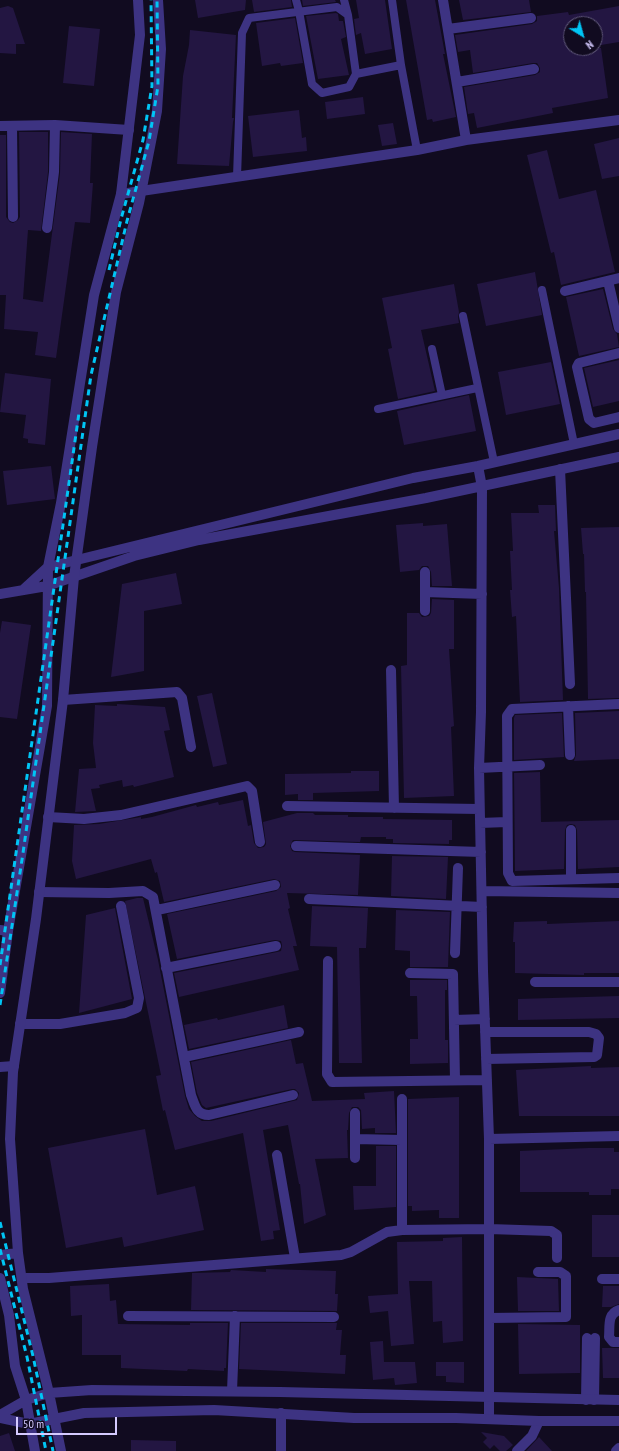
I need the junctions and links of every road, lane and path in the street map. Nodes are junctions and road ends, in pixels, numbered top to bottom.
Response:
1 (138, 0) edge
2 (158, 0) edge
3 (296, 0) edge
4 (344, 0) edge
5 (392, 0) edge
6 (443, 0) edge
7 (299, 11) junction
8 (348, 15) junction
9 (531, 18) dead end
10 (448, 29) junction
11 (402, 64) junction
12 (534, 69) dead end
13 (356, 74) junction
14 (457, 82) junction
15 (619, 120) edge
16 (55, 125) junction
17 (0, 126) edge
18 (12, 126) junction
19 (129, 130) junction
20 (466, 140) junction
21 (417, 150) junction
22 (237, 177) junction
23 (140, 191) junction
24 (121, 194) junction
25 (13, 217) dead end
26 (47, 228) dead end
27 (619, 278) edge
28 (608, 281) junction
29 (542, 290) dead end
30 (565, 291) dead end
31 (463, 316) dead end
32 (619, 328) edge
33 (432, 349) dead end
34 (619, 353) edge
35 (478, 388) junction
36 (442, 395) junction
37 (378, 409) dead end
38 (619, 417) edge
39 (619, 434) edge
40 (574, 444) junction
41 (619, 457) edge
42 (494, 462) junction
43 (478, 466) junction
44 (560, 469) junction
45 (482, 487) junction
46 (76, 560) junction
47 (48, 567) junction
48 (425, 572) dead end
49 (74, 577) junction
50 (47, 586) junction
51 (23, 590) junction
52 (425, 592) junction
53 (482, 594) junction
54 (0, 595) edge
55 (425, 611) dead end
56 (391, 670) dead end
57 (570, 684) dead end
58 (63, 700) junction
59 (619, 704) edge
60 (568, 706) junction
61 (191, 748) dead end
62 (570, 756) dead end
63 (540, 765) dead end
64 (507, 767) junction
65 (479, 768) junction
66 (288, 806) dead end
67 (394, 808) junction
68 (480, 809) junction
69 (48, 817) junction
70 (507, 822) junction
71 (480, 823) junction
72 (571, 830) dead end
73 (260, 842) dead end
74 (296, 846) dead end
75 (481, 852) junction
76 (458, 868) dead end
77 (619, 878) edge
78 (571, 879) junction
79 (275, 885) dead end
80 (482, 891) junction
81 (39, 892) junction
82 (619, 893) edge
83 (309, 899) dead end
84 (121, 906) dead end
85 (456, 906) junction
86 (482, 907) junction
87 (157, 910) junction
88 (4, 931) edge
89 (276, 946) dead end
90 (455, 953) dead end
91 (328, 961) dead end
92 (166, 968) junction
93 (410, 973) dead end
94 (535, 982) dead end
95 (619, 982) edge
96 (0, 993) edge
97 (485, 1019) junction
98 (454, 1020) junction
99 (20, 1024) junction
100 (299, 1032) dead end
101 (485, 1032) junction
102 (184, 1057) junction
103 (486, 1059) junction
104 (14, 1066) junction
105 (0, 1067) edge
106 (455, 1080) junction
107 (487, 1080) junction
108 (293, 1095) dead end
109 (402, 1099) dead end
110 (356, 1113) dead end
111 (619, 1136) edge
112 (355, 1139) junction
113 (489, 1139) junction
114 (402, 1140) junction
115 (277, 1155) dead end
116 (355, 1158) dead end
117 (489, 1229) junction
118 (402, 1230) junction
119 (18, 1253) junction
120 (0, 1255) edge
121 (295, 1258) junction
122 (557, 1258) dead end
123 (538, 1272) dead end
124 (0, 1278) edge
125 (22, 1278) junction
126 (602, 1279) dead end
127 (619, 1279) edge
128 (619, 1310) edge
129 (128, 1316) dead end
130 (234, 1316) junction
131 (334, 1317) dead end
132 (489, 1318) junction
133 (591, 1338) dead end
134 (619, 1342) edge
135 (232, 1391) junction
136 (49, 1393) junction
137 (490, 1398) junction
138 (26, 1400) junction
139 (590, 1400) junction
140 (619, 1400) edge
141 (281, 1413) junction
142 (0, 1415) edge
143 (0, 1418) edge
144 (489, 1418) junction
145 (55, 1420) junction
146 (540, 1421) junction
147 (619, 1421) edge
148 (29, 1424) junction
149 (619, 1448) edge
150 (35, 1451) edge
151 (61, 1451) edge
152 (281, 1451) edge
153 (516, 1451) edge
154 (616, 1451) edge

1 - 19 street
2 - 23 street
3 - 7 lane
4 - 8 lane
5 - 11 lane
6 - 10 street
7 - 8 lane
7 - 13 lane
7 - 22 lane
8 - 13 lane
9 - 10 street
10 - 14 street
11 - 13 lane
11 - 21 lane
12 - 14 street
14 - 20 street
15 - 20 street
16 - 18 street
16 - 19 street
16 - 26 street
17 - 18 street
18 - 25 street
19 - 24 street
20 - 21 street
21 - 22 street
22 - 23 street
23 - 24 street
23 - 46 street
24 - 47 street
27 - 28 street
28 - 30 street
28 - 32 street
29 - 40 lane
31 - 35 lane
33 - 36 lane
34 - 38 street
35 - 36 lane
35 - 42 lane
36 - 37 lane
39 - 40 street
40 - 42 street
41 - 44 street
42 - 43 street
43 - 45 street
43 - 46 street
44 - 45 street
44 - 57 street
45 - 49 street
45 - 53 street
46 - 47 street
46 - 49 street
47 - 50 street
47 - 51 street
48 - 52 street
49 - 50 street
49 - 58 street
50 - 51 street
50 - 88 street
51 - 54 street
52 - 53 street
52 - 55 street
53 - 65 street
56 - 67 street
58 - 61 street
58 - 69 street
59 - 60 street
60 - 62 street
60 - 64 street
63 - 64 street
64 - 65 street
64 - 70 street
65 - 68 street
66 - 67 street
67 - 68 street
68 - 71 street
69 - 73 street
69 - 81 street
70 - 71 street
70 - 78 street
71 - 75 street
72 - 78 street
74 - 75 street
75 - 80 street
76 - 85 street
77 - 78 street
79 - 87 street
80 - 82 street
80 - 86 street
81 - 87 street
81 - 99 street
83 - 85 street
84 - 99 street
85 - 86 street
85 - 90 street
86 - 97 street
87 - 92 street
88 - 96 street
89 - 92 street
91 - 106 street
92 - 102 street
93 - 98 street
94 - 95 street
97 - 98 street
97 - 101 street
98 - 106 street
99 - 104 street
100 - 102 street
101 - 103 street
101 - 103 street
102 - 108 street
103 - 107 street
104 - 105 street
104 - 119 street
106 - 107 street
107 - 113 street
109 - 114 street
110 - 112 street
111 - 113 street
112 - 114 street
112 - 116 street
113 - 117 street
114 - 118 street
115 - 121 street
117 - 118 street
117 - 122 street
117 - 132 street
118 - 121 street
119 - 120 street
119 - 125 street
121 - 125 street
123 - 132 street
124 - 138 street
125 - 136 street
126 - 127 street
128 - 134 street
129 - 130 street
130 - 131 street
130 - 135 street
132 - 137 street
133 - 139 street
135 - 136 street
135 - 137 street
136 - 138 street
136 - 145 street
137 - 139 street
137 - 144 street
138 - 142 street
138 - 148 street
139 - 140 street
141 - 144 street
141 - 145 street
141 - 152 street
143 - 148 street
144 - 146 street
145 - 148 street
145 - 151 street
146 - 147 street
146 - 153 street
148 - 150 street
149 - 154 street

